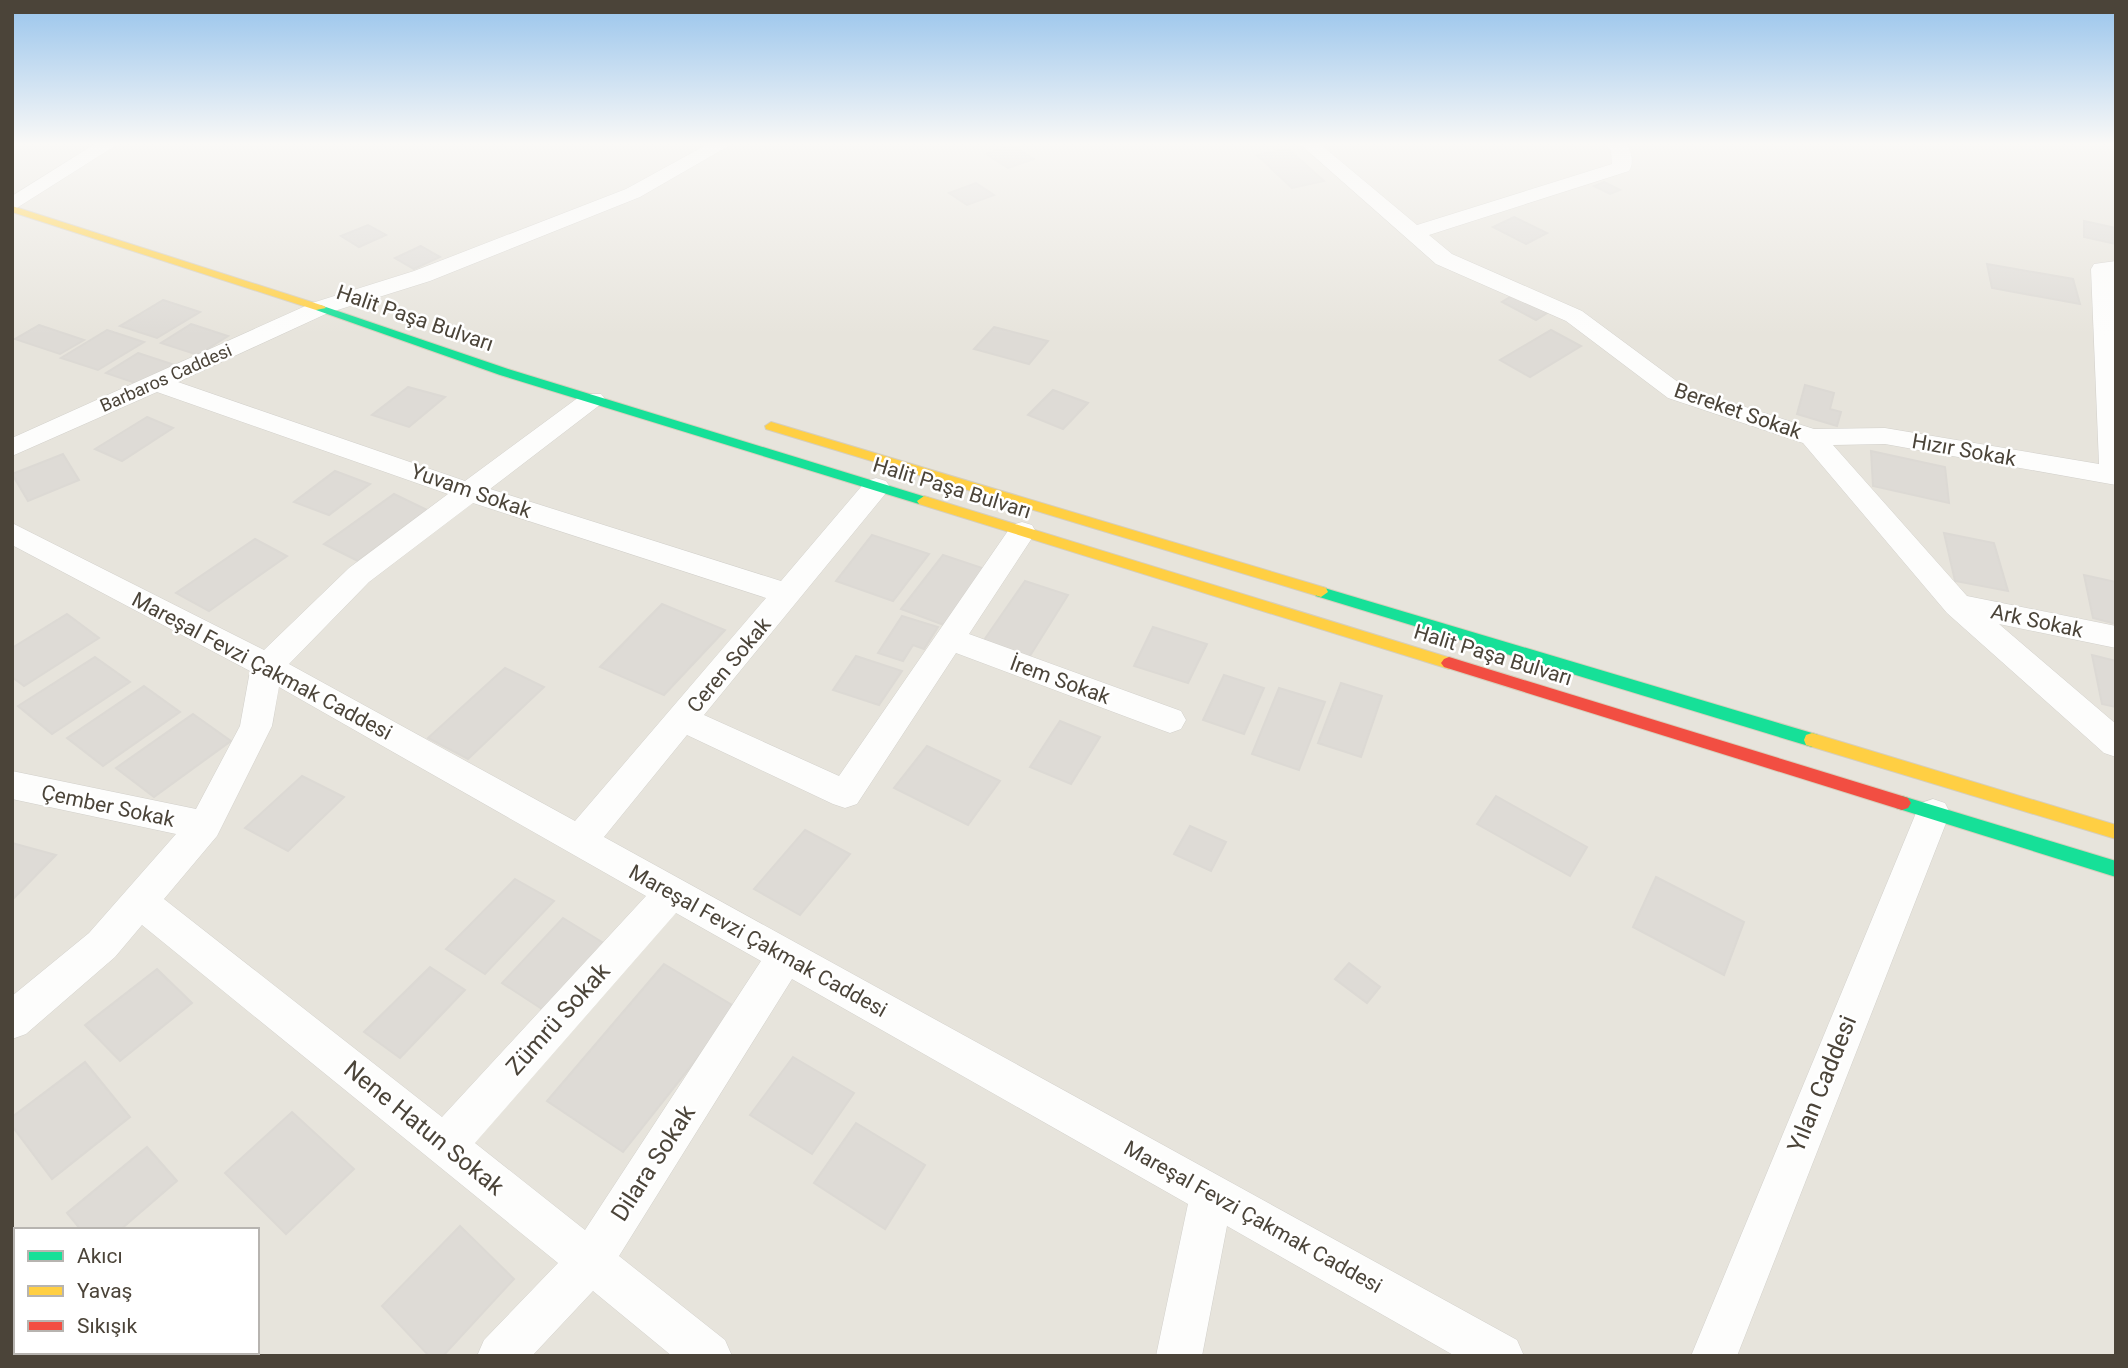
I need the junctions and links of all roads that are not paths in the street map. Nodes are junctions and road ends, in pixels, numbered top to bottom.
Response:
1 (15, 208) edge
2 (595, 208) edge
3 (1384, 208) edge
4 (1493, 208) edge
5 (1413, 233) junction
6 (2109, 268) edge
7 (320, 308) junction
8 (483, 347) dead end
9 (156, 383) junction
10 (592, 399) junction
11 (753, 421) dead end
12 (1812, 437) junction
13 (12, 448) edge
14 (2115, 476) edge
15 (876, 487) junction
16 (469, 492) junction
17 (1022, 532) junction
18 (12, 533) edge
19 (788, 594) junction
20 (1958, 605) junction
21 (2116, 638) edge
22 (950, 639) junction
23 (267, 666) junction
24 (683, 719) junction
25 (1170, 720) dead end
26 (2116, 744) edge
27 (12, 785) edge
28 (1933, 813) junction
29 (205, 826) junction
30 (2116, 832) edge
31 (580, 842) junction
32 (2116, 869) edge
33 (672, 892) junction
34 (140, 902) junction
35 (786, 956) junction
36 (12, 1021) edge
37 (445, 1145) junction
38 (1212, 1194) junction
39 (591, 1261) junction
40 (500, 1356) edge
41 (709, 1356) edge
42 (1179, 1356) edge
43 (1501, 1356) edge
44 (1714, 1356) edge

1 - 7 main road
2 - 7 street, Barbaros Caddesi
3 - 5 street, Bereket Sokak
4 - 5 street
5 - 12 street, Bereket Sokak
6 - 14 street
7 - 8 main road, Halit Paşa Bulvarı
7 - 9 street, Barbaros Caddesi
7 - 10 main road, Halit Paşa Bulvarı
9 - 13 street, Barbaros Caddesi
9 - 16 street, Yuvam Sokak
10 - 15 main road, Halit Paşa Bulvarı
10 - 16 street
11 - 30 main road, Halit Paşa Bulvarı
12 - 14 street, Hızır Sokak
12 - 20 street, Bereket Sokak
15 - 17 main road, Halit Paşa Bulvarı
15 - 19 street, Ceren Sokak
16 - 19 street, Yuvam Sokak
16 - 23 street
17 - 22 street
17 - 28 main road, Halit Paşa Bulvarı
18 - 23 street, Mareşal Fevzi Çakmak Caddesi
19 - 24 street, Ceren Sokak
20 - 21 street, Ark Sokak
20 - 26 street, Bereket Sokak
22 - 24 street
22 - 25 street, İrem Sokak
23 - 29 street
23 - 31 street, Mareşal Fevzi Çakmak Caddesi
24 - 31 street, Ceren Sokak
27 - 29 street, Çember Sokak
28 - 32 main road, Halit Paşa Bulvarı
28 - 44 street, Yılan Caddesi
29 - 34 street
31 - 33 street, Mareşal Fevzi Çakmak Caddesi
33 - 35 street, Mareşal Fevzi Çakmak Caddesi
33 - 37 street, Zümrü Sokak
34 - 36 street
34 - 37 street, Nene Hatun Sokak
35 - 38 street, Mareşal Fevzi Çakmak Caddesi
35 - 39 street, Dilara Sokak
37 - 39 street, Nene Hatun Sokak
38 - 42 street
38 - 43 street, Mareşal Fevzi Çakmak Caddesi
39 - 40 street, Dilara Sokak
39 - 41 street, Nene Hatun Sokak

